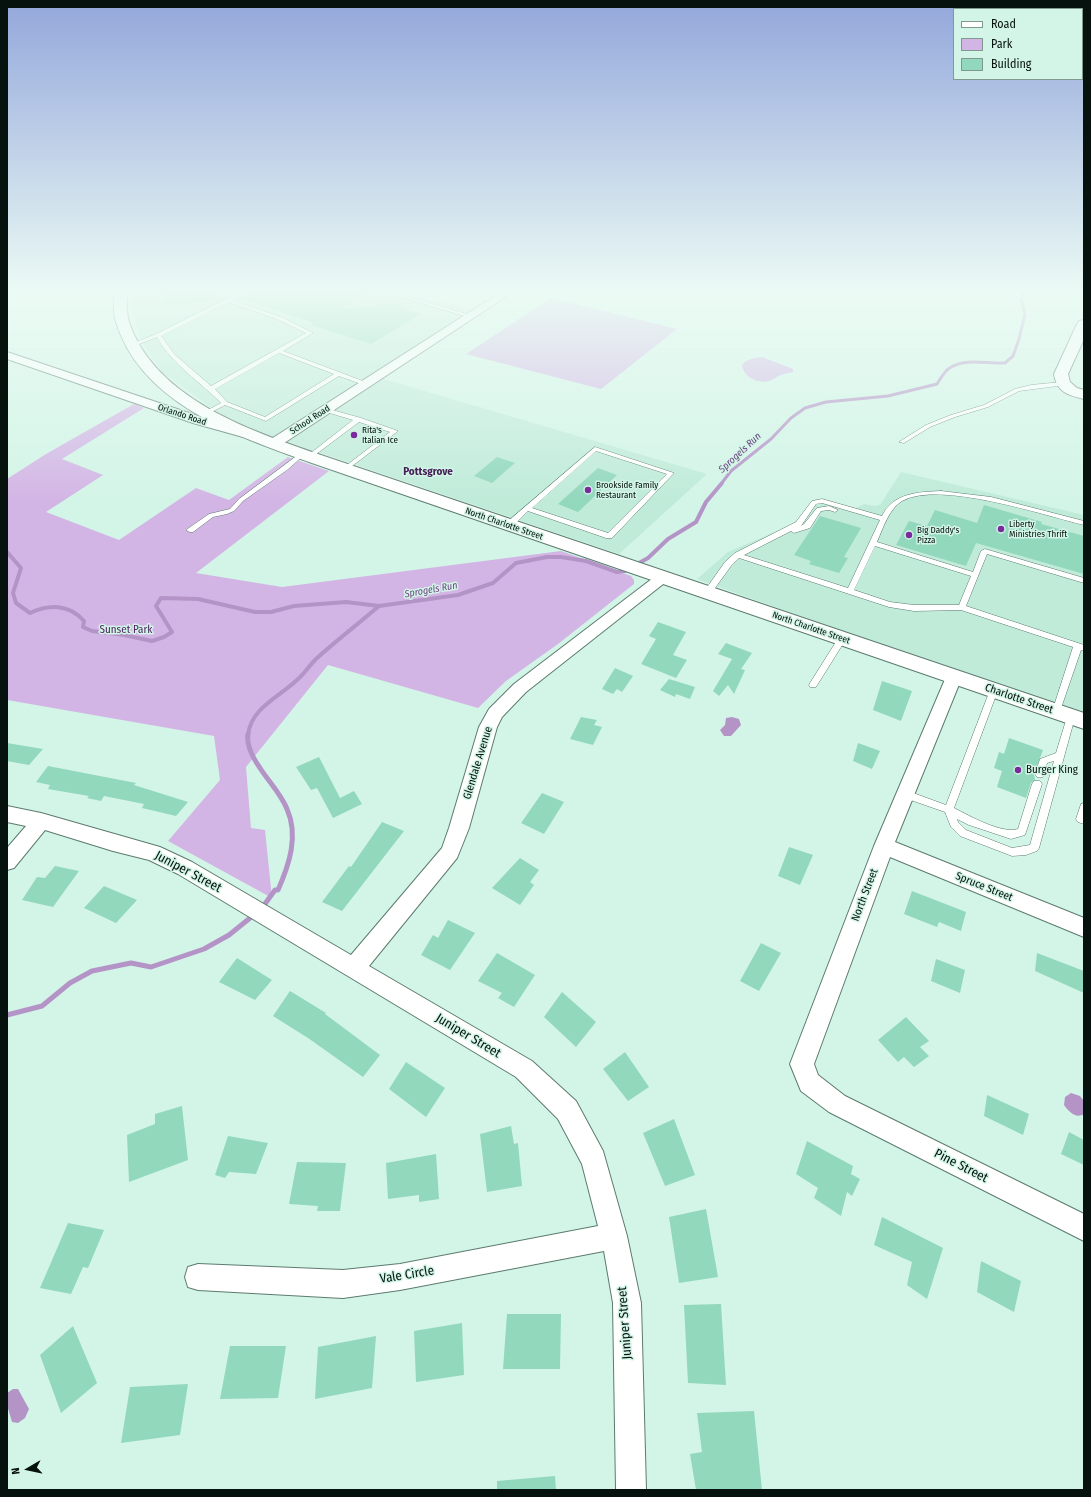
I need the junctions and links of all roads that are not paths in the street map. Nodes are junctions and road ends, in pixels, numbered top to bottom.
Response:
1 (27, 362) edge
2 (143, 362) edge
3 (179, 362) edge
4 (259, 362) edge
5 (308, 362) edge
6 (400, 362) edge
7 (1067, 362) edge
8 (340, 374) junction
9 (366, 384) junction
10 (210, 389) junction
11 (1073, 390) edge
12 (225, 403) junction
13 (325, 410) junction
14 (206, 413) junction
15 (359, 419) junction
16 (244, 433) junction
17 (902, 442) dead end
18 (273, 444) junction
19 (306, 456) junction
20 (345, 469) junction
21 (528, 509) junction
22 (883, 521) junction
23 (1084, 522) edge
24 (509, 525) junction
25 (190, 530) dead end
26 (873, 543) junction
27 (738, 555) junction
28 (975, 575) junction
29 (662, 578) junction
30 (1084, 581) edge
31 (850, 591) junction
32 (707, 593) junction
33 (962, 608) junction
34 (842, 639) junction
35 (1081, 647) edge
36 (954, 677) junction
37 (813, 685) dead end
38 (994, 690) junction
39 (1070, 717) edge
40 (1061, 755) junction
41 (1040, 774) dead end
42 (1037, 784) dead end
43 (905, 794) junction
44 (1084, 807) edge
45 (949, 810) junction
46 (7, 814) edge
47 (1084, 820) edge
48 (41, 822) junction
49 (884, 846) junction
50 (7, 862) edge
51 (1084, 928) edge
52 (354, 968) junction
53 (837, 1104) joint
54 (1084, 1228) edge
55 (614, 1236) junction
56 (198, 1277) dead end
57 (631, 1490) edge

1 - 16 street, Orlando Road
2 - 14 main road, North Charlotte Street
3 - 10 lane
4 - 10 lane
5 - 8 lane
6 - 9 street, School Road
7 - 11 main road
8 - 9 lane
8 - 12 lane
9 - 13 street, School Road
10 - 12 lane
11 - 17 lane
12 - 14 lane
13 - 15 lane
13 - 18 street, School Road
14 - 16 main road, North Charlotte Street
15 - 19 lane
15 - 20 lane
16 - 18 main road, North Charlotte Street
18 - 19 main road, North Charlotte Street
19 - 20 main road, North Charlotte Street
19 - 25 lane
20 - 24 main road, North Charlotte Street
21 - 21 lane
21 - 24 lane
22 - 23 lane
22 - 26 lane
22 - 27 lane
24 - 29 main road, North Charlotte Street
26 - 28 lane
26 - 31 lane
27 - 31 lane
27 - 32 lane
28 - 30 lane
28 - 33 lane
29 - 32 main road, North Charlotte Street
29 - 52 street, Glendale Avenue
31 - 33 lane
32 - 34 main road, North Charlotte Street
33 - 35 lane
34 - 36 main road, North Charlotte Street
34 - 37 lane
35 - 39 lane
36 - 38 main road, Charlotte Street
36 - 43 street, North Street
38 - 39 main road, Charlotte Street
38 - 45 lane
39 - 40 lane
40 - 41 lane
40 - 45 lane
42 - 45 lane
43 - 45 lane
43 - 49 street, North Street
44 - 47 lane
46 - 48 street, Juniper Street
48 - 50 street
48 - 52 street, Juniper Street
49 - 51 street, Spruce Street
49 - 53 street, North Street
52 - 55 street, Juniper Street
53 - 54 street, Pine Street
55 - 56 street, Vale Circle
55 - 57 street, Juniper Street

